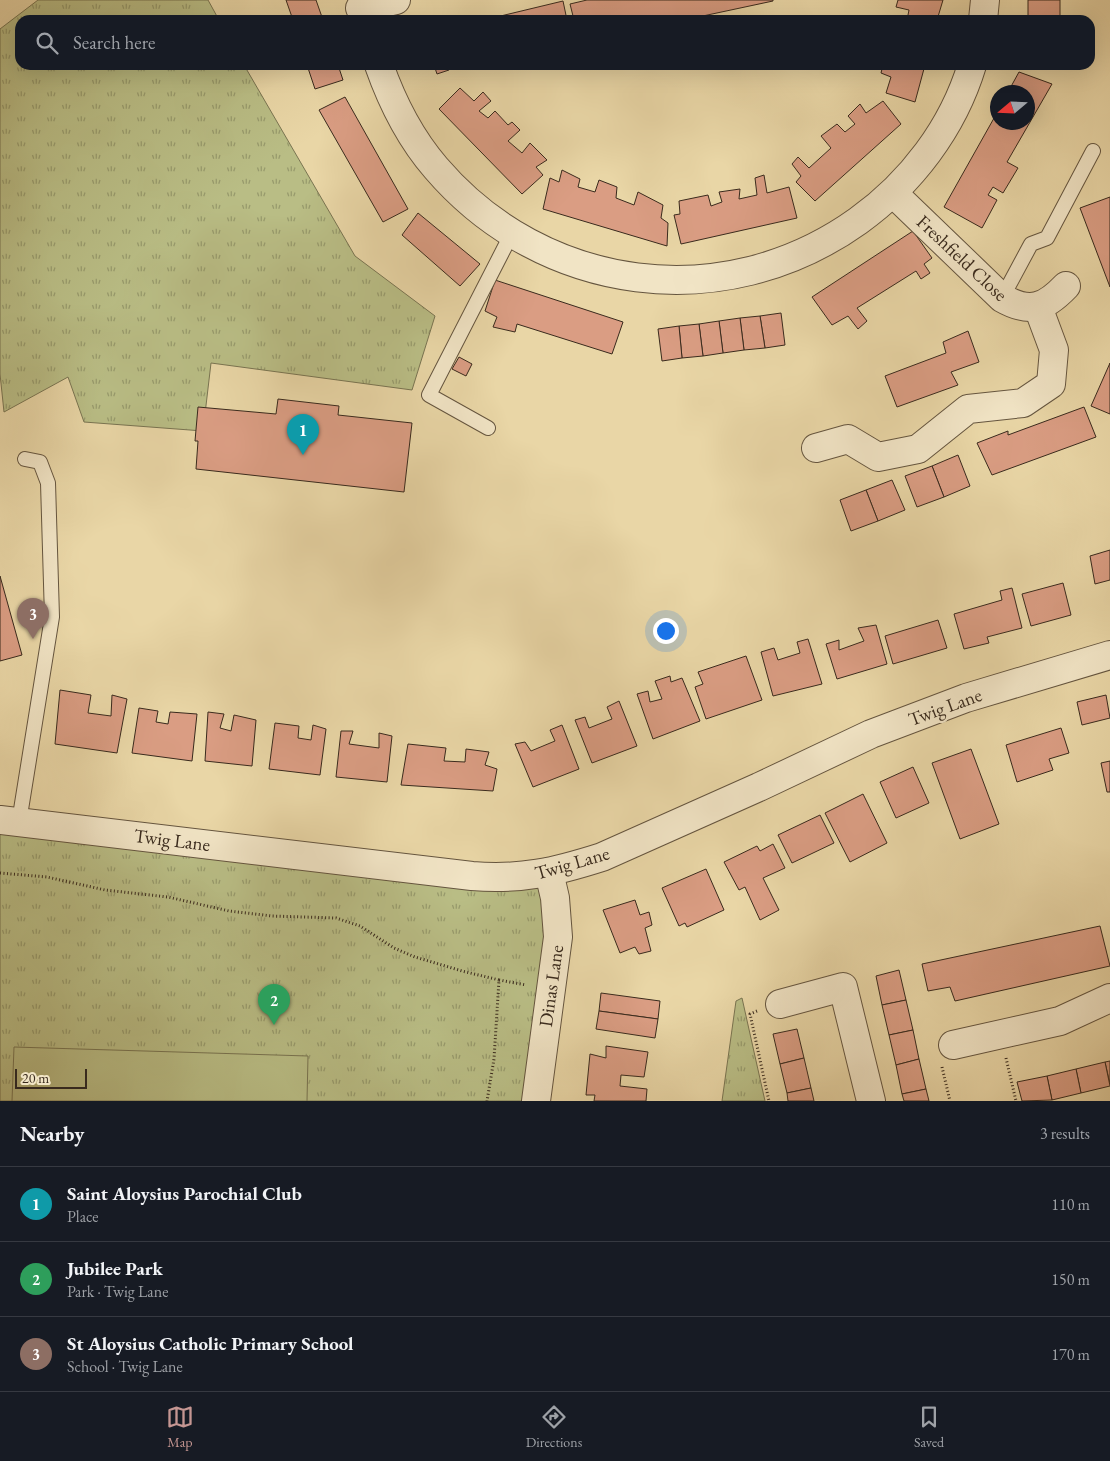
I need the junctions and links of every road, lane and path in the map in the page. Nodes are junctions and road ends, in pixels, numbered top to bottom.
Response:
1 (396, 0) edge
2 (985, 0) edge
3 (360, 10) edge
4 (983, 15) edge
5 (381, 70) edge
6 (970, 70) edge
7 (1093, 151) dead end
8 (893, 193) junction
9 (512, 233) junction
10 (1066, 286) dead end
11 (1002, 298) junction
12 (1038, 307) junction
13 (488, 428) dead end
14 (816, 448) dead end
15 (25, 459) dead end
16 (1110, 655) edge
17 (10, 821) edge
18 (549, 872) junction
19 (0, 873) edge
20 (1110, 998) edge
21 (780, 1004) joint
22 (1000, 1034) junction
23 (953, 1045) dead end
24 (487, 1101) edge
25 (536, 1101) edge
26 (769, 1101) edge
27 (871, 1101) edge
28 (1016, 1101) edge

1 - 3 street
2 - 4 street
5 - 9 street
6 - 8 street
7 - 11 lane
8 - 9 street
8 - 11 street, Freshfield Close
9 - 13 lane
10 - 12 street
11 - 12 street, Freshfield Close
12 - 14 street
15 - 17 lane
16 - 18 street, Twig Lane
17 - 18 street, Twig Lane
18 - 25 street, Dinas Lane
19 - 24 path
20 - 22 street
21 - 26 path
21 - 27 street
22 - 23 street
22 - 28 path

